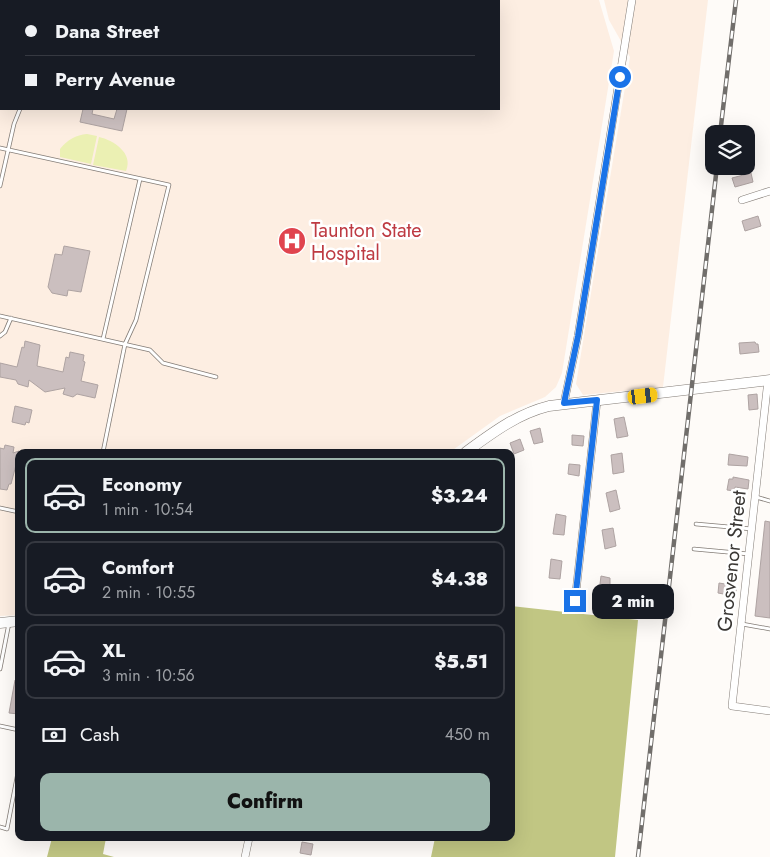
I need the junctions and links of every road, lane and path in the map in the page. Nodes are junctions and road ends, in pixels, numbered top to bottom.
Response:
1 (632, 0) edge
2 (20, 110) edge
3 (0, 148) edge
4 (8, 149) junction
5 (140, 179) junction
6 (0, 186) edge
7 (770, 191) edge
8 (742, 200) dead end
9 (0, 316) edge
10 (12, 318) junction
11 (0, 336) edge
12 (103, 339) junction
13 (125, 344) junction
14 (216, 377) dead end
15 (769, 380) edge
16 (597, 400) junction
17 (564, 403) junction
18 (104, 449) edge
19 (470, 449) edge
20 (756, 496) junction
21 (770, 501) edge
22 (0, 508) edge
23 (15, 511) edge
24 (696, 524) dead end
25 (752, 529) junction
26 (694, 549) dead end
27 (750, 554) junction
28 (575, 601) dead end
29 (9, 622) edge
30 (742, 624) junction
31 (770, 628) edge
32 (0, 669) edge
33 (770, 711) edge
34 (0, 726) edge
35 (15, 729) edge
36 (15, 788) edge
37 (0, 827) edge
38 (248, 841) edge
39 (245, 857) edge

1 - 17 street
2 - 4 lane
3 - 4 lane
4 - 5 lane
4 - 6 lane
5 - 12 lane
5 - 13 lane
7 - 8 street
9 - 10 lane
10 - 11 lane
10 - 12 lane
12 - 13 lane
13 - 14 lane
13 - 18 lane
15 - 16 street
15 - 20 street, Grosvenor Street
16 - 17 street
16 - 28 street
17 - 19 street
20 - 21 lane
20 - 25 street, Grosvenor Street
22 - 23 lane
24 - 25 lane
25 - 27 street, Grosvenor Street
26 - 27 lane
27 - 30 street, Grosvenor Street
29 - 32 lane
30 - 31 lane
30 - 33 street, Grosvenor Street
34 - 35 lane
36 - 37 lane
38 - 39 street

